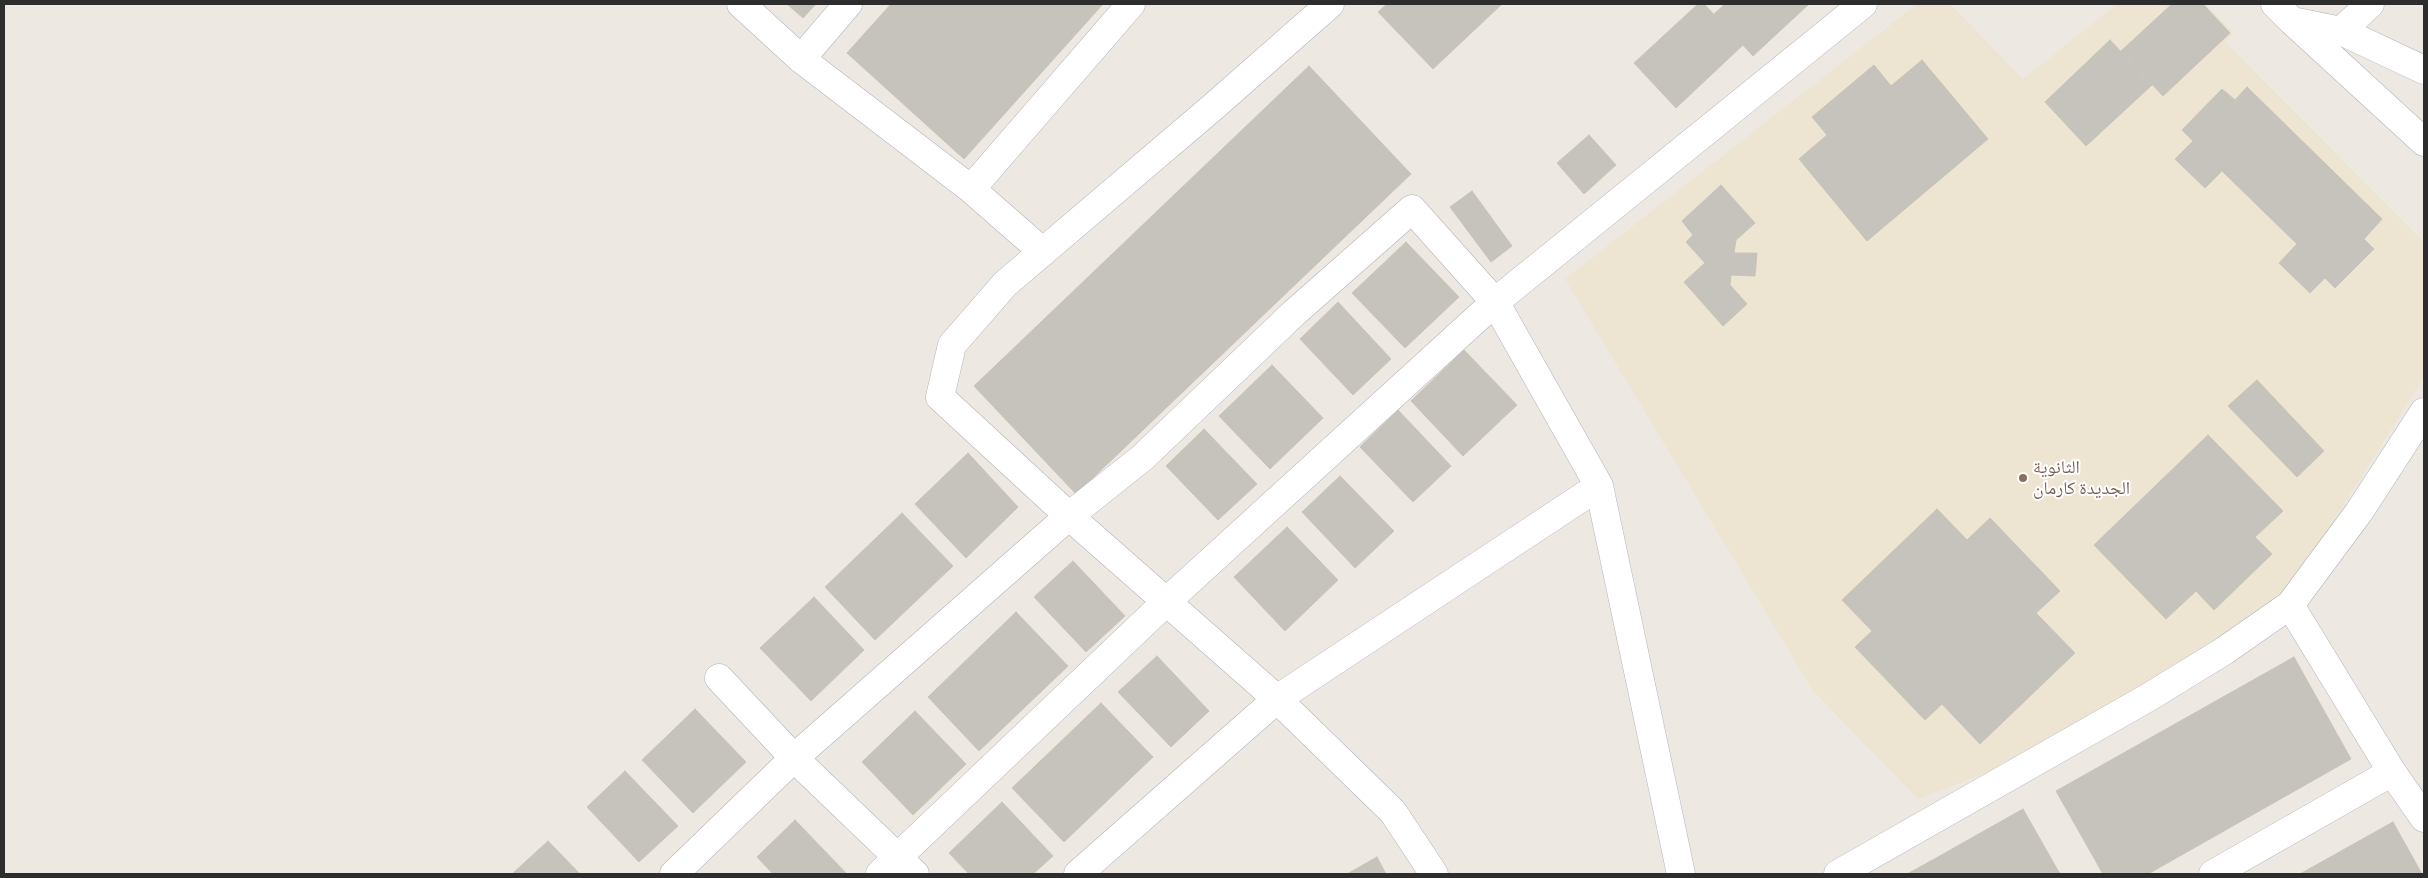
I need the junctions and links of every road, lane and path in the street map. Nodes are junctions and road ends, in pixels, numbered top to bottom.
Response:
1 (741, 4) edge
2 (848, 4) edge
3 (1131, 4) edge
4 (1330, 4) edge
5 (1863, 4) edge
6 (2370, 4) edge
7 (2284, 12) edge
8 (2341, 31) junction
9 (801, 59) junction
10 (2424, 70) edge
11 (2424, 142) edge
12 (970, 188) junction
13 (1043, 252) junction
14 (1495, 302) junction
15 (2421, 424) edge
16 (1599, 486) junction
17 (1068, 516) junction
18 (1166, 602) junction
19 (2290, 605) junction
20 (719, 678) dead end
21 (1277, 699) junction
22 (794, 758) junction
23 (2392, 772) junction
24 (2424, 818) edge
25 (897, 868) edge
26 (674, 874) edge
27 (1078, 874) edge
28 (1434, 874) edge
29 (1681, 874) edge
30 (1838, 874) edge
31 (2212, 874) edge

1 - 9 street
2 - 9 street
3 - 12 street
4 - 13 street
5 - 14 street
6 - 8 street
7 - 8 street
7 - 11 street
8 - 10 street
9 - 12 street
12 - 13 street
13 - 17 street
14 - 16 street
14 - 17 street
14 - 18 street
15 - 19 street
16 - 21 street
16 - 29 street
17 - 18 street
17 - 22 street
18 - 21 street
18 - 25 street
19 - 23 street
19 - 30 street
20 - 22 street
21 - 27 street
21 - 28 street
22 - 25 street
22 - 26 street
23 - 24 street
23 - 31 street

